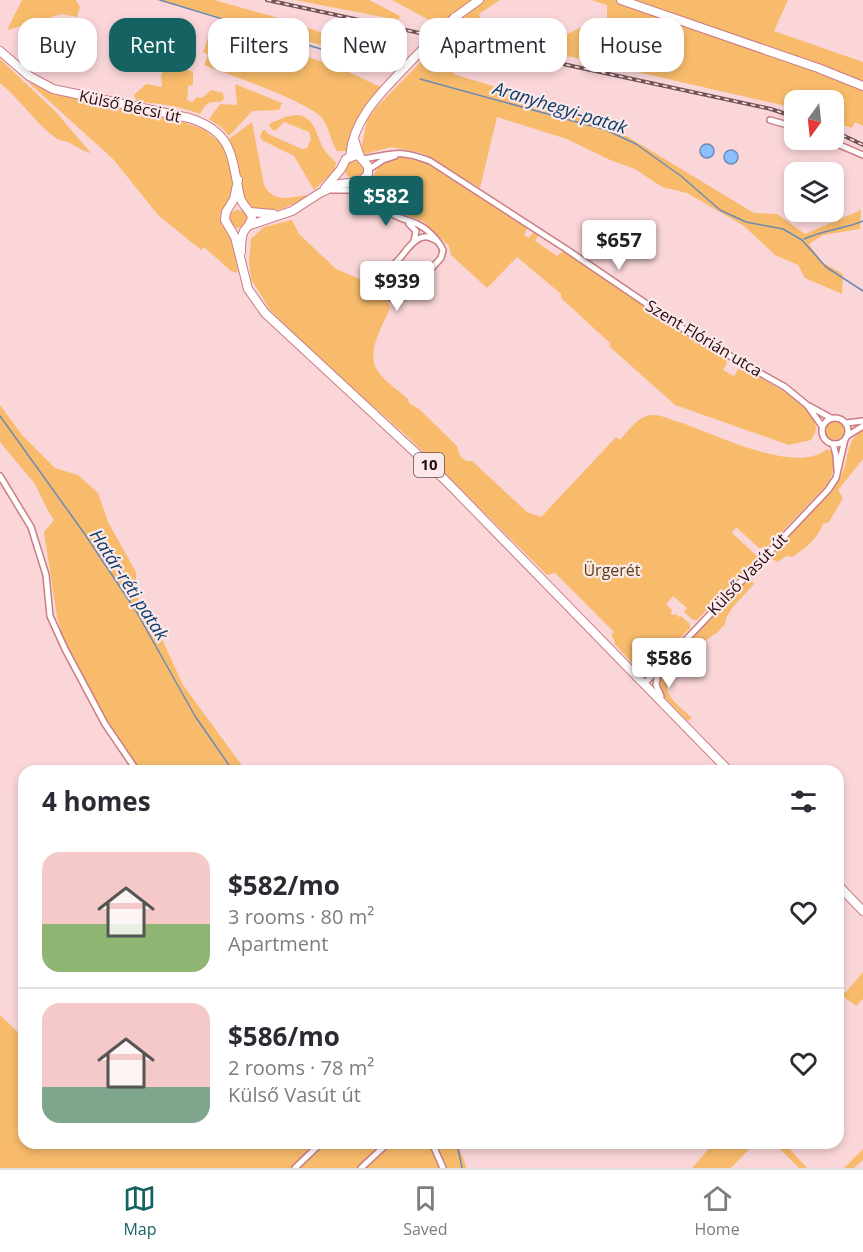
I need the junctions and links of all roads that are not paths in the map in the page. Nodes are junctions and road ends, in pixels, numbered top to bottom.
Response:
1 (479, 0) edge
2 (621, 0) edge
3 (0, 51) edge
4 (862, 86) edge
5 (771, 120) dead end
6 (784, 124) edge
7 (354, 139) junction
8 (844, 147) edge
9 (863, 155) edge
10 (418, 156) junction
11 (350, 157) junction
12 (362, 158) junction
13 (341, 169) junction
14 (368, 172) junction
15 (238, 180) junction
16 (353, 182) junction
17 (320, 193) junction
18 (377, 204) junction
19 (229, 209) junction
20 (247, 210) junction
21 (284, 214) junction
22 (247, 228) junction
23 (231, 230) junction
24 (437, 242) junction
25 (414, 243) junction
26 (241, 264) junction
27 (807, 405) junction
28 (831, 418) junction
29 (863, 421) edge
30 (846, 423) junction
31 (822, 426) junction
32 (863, 426) edge
33 (846, 438) junction
34 (833, 444) junction
35 (0, 476) edge
36 (836, 478) junction
37 (658, 669) junction
38 (645, 684) junction
39 (668, 709) junction
40 (133, 765) edge
41 (723, 765) edge
42 (844, 891) edge
43 (863, 911) edge
44 (315, 1149) edge
45 (382, 1149) edge
46 (435, 1149) edge
47 (295, 1168) edge
48 (362, 1168) edge
49 (443, 1168) edge

1 - 7 street, bridge
2 - 4 street
3 - 15 main road, Külső Bécsi út / 10
5 - 6 street
7 - 11 street
7 - 12 street
8 - 9 street
10 - 12 street, Szent Flórián utca
10 - 14 street
10 - 27 street, Szent Flórián utca
11 - 12 street
11 - 13 street
12 - 14 street
13 - 16 street
13 - 17 street
14 - 16 street
14 - 24 street
15 - 19 main road, 10
15 - 20 main road, 10
16 - 17 street
16 - 18 street
17 - 18 street
17 - 21 street
18 - 25 street
19 - 20 main road
19 - 23 main road, 10
20 - 21 street
20 - 22 main road, 10
21 - 22 street
22 - 23 main road
22 - 26 main road, 10
23 - 26 main road, 10
24 - 25 street
24 - 25 street
26 - 38 main road, 10
27 - 28 street, Szent Flórián utca
27 - 31 street, Szent Flórián utca
28 - 30 street
28 - 31 street
29 - 30 street
30 - 33 street
31 - 34 street
32 - 33 street
33 - 34 street
33 - 36 street, Külső Vasút út
34 - 36 street
35 - 40 street
36 - 37 street, Külső Vasút út
37 - 38 street, Külső Vasút út
37 - 39 street
38 - 39 main road, 10
39 - 41 main road, 10
42 - 43 main road
44 - 47 street
45 - 48 street
46 - 49 street

